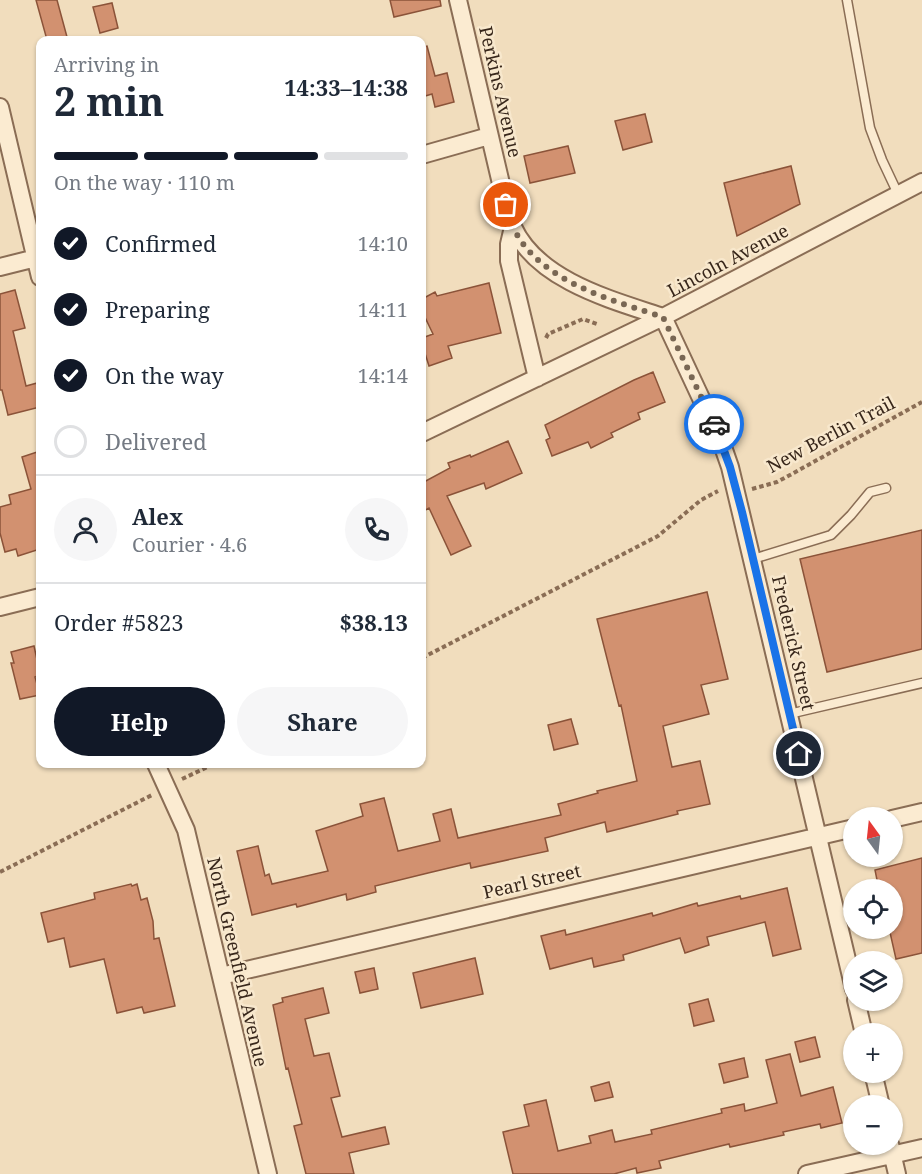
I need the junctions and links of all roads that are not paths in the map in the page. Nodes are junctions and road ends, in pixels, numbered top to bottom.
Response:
1 (458, 0) edge
2 (848, 0) edge
3 (0, 106) edge
4 (489, 136) junction
5 (426, 153) edge
6 (922, 182) edge
7 (898, 195) junction
8 (513, 227) junction
9 (36, 250) edge
10 (36, 258) edge
11 (0, 267) edge
12 (663, 317) junction
13 (537, 378) junction
14 (426, 431) edge
15 (886, 488) dead end
16 (753, 559) junction
17 (36, 598) edge
18 (0, 607) edge
19 (922, 683) edge
20 (789, 714) junction
21 (158, 768) edge
22 (922, 813) edge
23 (903, 817) edge
24 (843, 830) edge
25 (818, 835) junction
26 (845, 951) edge
27 (221, 976) junction
28 (922, 1148) edge
29 (903, 1149) edge
30 (871, 1155) edge
31 (892, 1155) edge
32 (268, 1174) edge
33 (807, 1174) edge
34 (897, 1174) edge

1 - 4 street, Perkins Avenue
2 - 7 lane
3 - 9 street
4 - 5 street
4 - 8 street, Perkins Avenue
6 - 7 street, Lincoln Avenue
7 - 12 street, Lincoln Avenue
8 - 12 street, Perkins Avenue
8 - 13 street, Perkins Avenue
10 - 11 street
12 - 13 street, Lincoln Avenue
12 - 16 street, Frederick Street
13 - 14 street, Lincoln Avenue
15 - 16 lane
16 - 20 street, Frederick Street
17 - 18 street
19 - 20 lane
20 - 25 street, Frederick Street
21 - 27 street, North Greenfield Avenue
22 - 23 street
24 - 25 street, Pearl Street
25 - 26 street, Frederick Street
25 - 27 street, Pearl Street
27 - 32 street, North Greenfield Avenue
28 - 29 street
30 - 33 street
31 - 34 street

